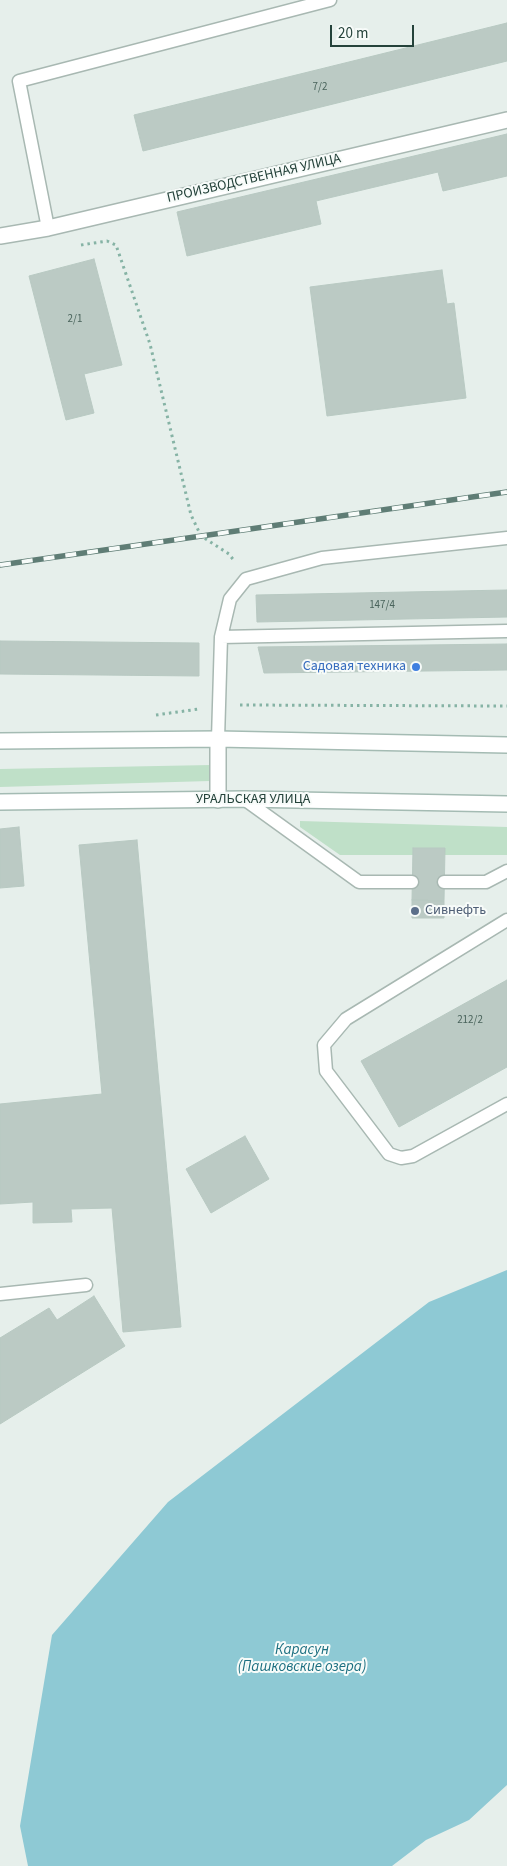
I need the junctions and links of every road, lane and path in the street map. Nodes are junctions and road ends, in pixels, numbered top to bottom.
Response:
1 (330, 0) edge
2 (507, 120) edge
3 (48, 228) junction
4 (0, 236) edge
5 (73, 246) dead end
6 (507, 538) edge
7 (246, 579) junction
8 (507, 631) edge
9 (221, 637) junction
10 (219, 706) junction
11 (507, 706) edge
12 (154, 715) dead end
13 (218, 739) junction
14 (0, 741) edge
15 (507, 745) edge
16 (244, 799) junction
17 (218, 800) junction
18 (0, 802) edge
19 (507, 804) edge
20 (507, 871) edge
21 (412, 882) dead end
22 (444, 882) dead end
23 (507, 920) edge
24 (507, 1104) edge
25 (86, 1285) dead end
26 (0, 1294) edge

1 - 3 lane
2 - 3 main road, ПРОИЗВОДСТВЕННАЯ УЛИЦА
3 - 4 main road, ПРОИЗВОДСТВЕННАЯ УЛИЦА
5 - 7 path
6 - 7 lane
7 - 9 lane
8 - 9 lane
9 - 10 lane
10 - 11 path
10 - 12 path
10 - 13 lane
13 - 14 main road
13 - 15 main road
13 - 17 main road
16 - 17 main road, УРАЛЬСКАЯ УЛИЦА
16 - 19 main road, УРАЛЬСКАЯ УЛИЦА
16 - 21 lane
17 - 18 main road, УРАЛЬСКАЯ УЛИЦА
20 - 22 lane
23 - 24 lane
25 - 26 lane

